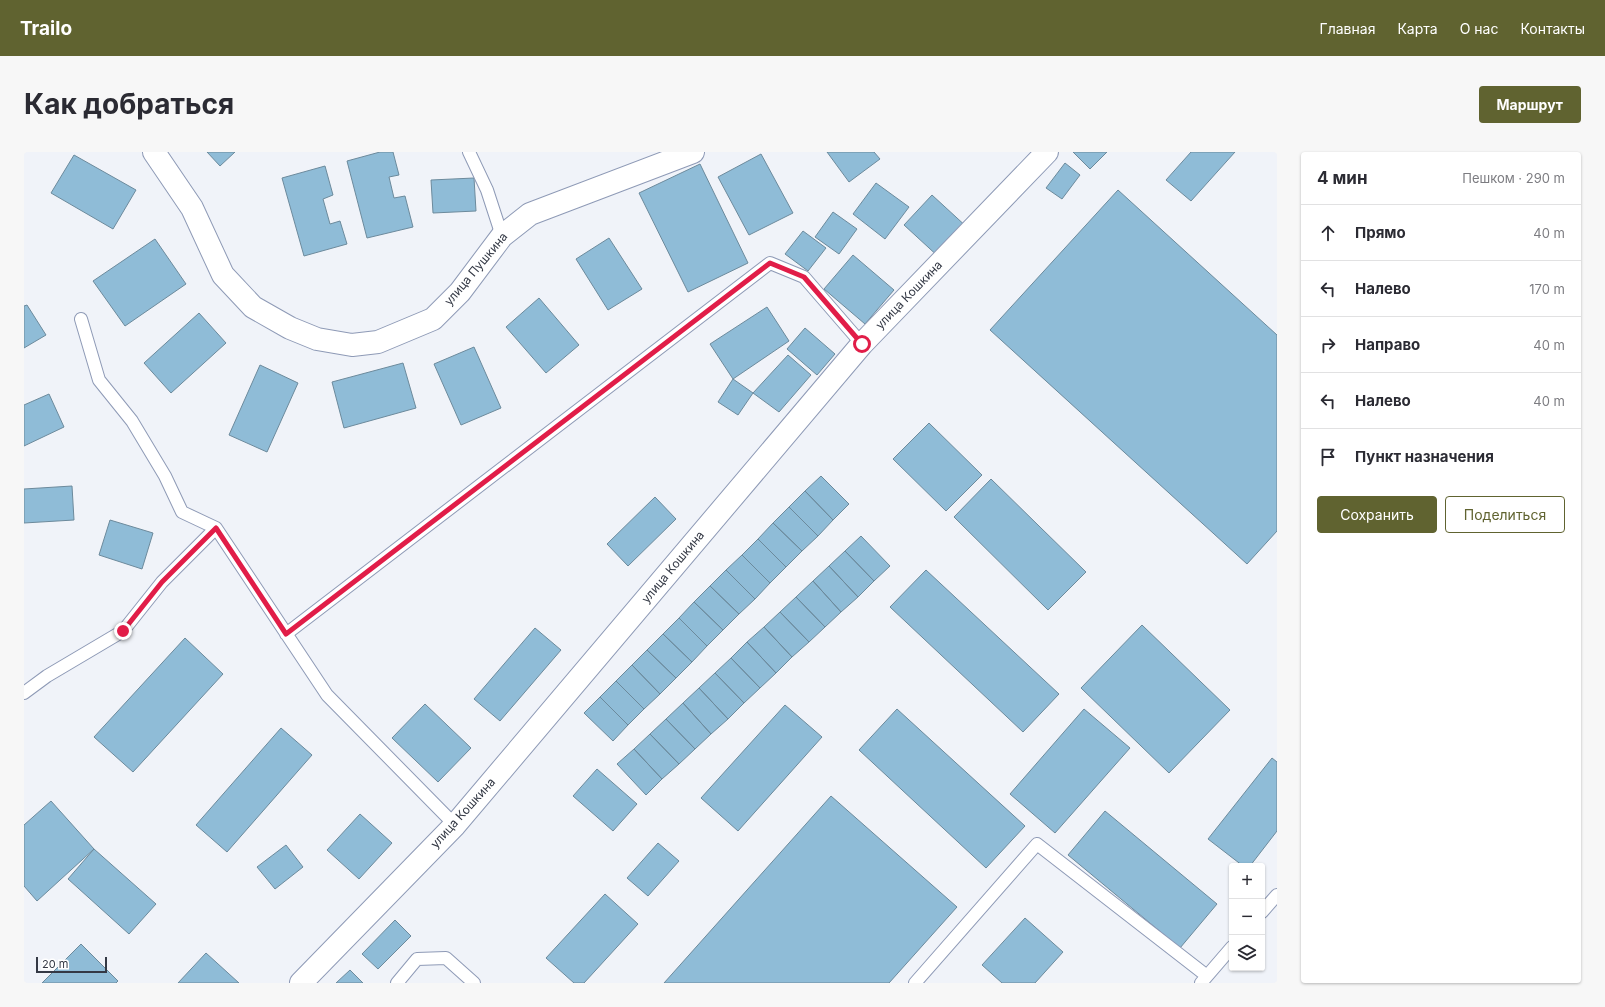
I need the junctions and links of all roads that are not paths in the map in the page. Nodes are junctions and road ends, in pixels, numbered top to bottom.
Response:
1 (154, 152) edge
2 (469, 152) edge
3 (693, 152) edge
4 (1047, 152) edge
5 (502, 236) junction
6 (81, 319) dead end
7 (862, 344) junction
8 (216, 528) junction
9 (286, 634) junction
10 (24, 693) edge
11 (454, 825) junction
12 (1277, 895) edge
13 (1265, 909) edge
14 (1229, 950) edge
15 (1204, 979) edge
16 (301, 983) edge
17 (396, 983) edge
18 (474, 983) edge
19 (915, 983) edge

1 - 5 street, улица Пушкина
2 - 5 lane
3 - 5 street, улица Пушкина
4 - 7 street, улица Кошкина
6 - 8 lane
7 - 9 lane
7 - 11 street, улица Кошкина
8 - 9 lane
8 - 10 lane
9 - 11 lane
11 - 16 street, улица Кошкина
12 - 13 lane
14 - 15 lane
15 - 19 lane
17 - 18 lane

